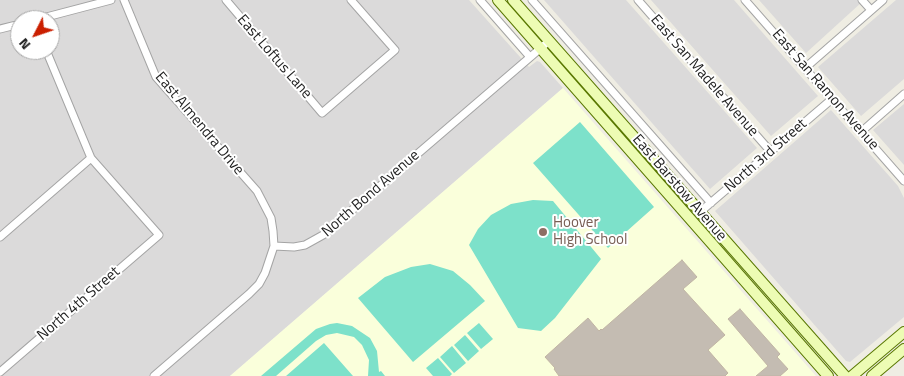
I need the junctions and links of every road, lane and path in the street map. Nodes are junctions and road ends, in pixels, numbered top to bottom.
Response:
1 (111, 0) edge
2 (124, 0) edge
3 (226, 0) edge
4 (351, 0) edge
5 (480, 0) edge
6 (498, 0) edge
7 (513, 0) edge
8 (532, 0) edge
9 (638, 0) edge
10 (746, 0) edge
11 (862, 0) edge
12 (883, 0) edge
13 (871, 10) junction
14 (60, 13) edge
15 (549, 41) junction
16 (540, 48) junction
17 (530, 57) junction
18 (50, 60) edge
19 (805, 68) junction
20 (904, 94) edge
21 (832, 99) junction
22 (861, 132) junction
23 (770, 152) junction
24 (90, 158) junction
25 (904, 181) edge
26 (711, 203) junction
27 (700, 212) junction
28 (0, 237) edge
29 (274, 246) junction
30 (904, 332) edge
31 (904, 349) edge
32 (0, 372) edge
33 (154, 376) edge
34 (828, 376) edge
35 (845, 376) edge
36 (852, 376) edge
37 (872, 376) edge

1 - 14 street
2 - 29 street, East Almendra Drive
3 - 4 street, East Loftus Lane
5 - 17 street
6 - 16 main road, East Barstow Avenue
7 - 15 main road, East Barstow Avenue
8 - 26 street
9 - 23 street, East San Madele Avenue
10 - 19 street, East San Ramon Avenue
11 - 13 street
12 - 13 street
13 - 19 street
15 - 16 street, North Bond Avenue
15 - 27 main road, East Barstow Avenue
16 - 17 street, North Bond Avenue
16 - 34 main road, East Barstow Avenue
17 - 29 street, North Bond Avenue
18 - 24 street
19 - 21 street, East San Ramon Avenue
20 - 22 street
21 - 22 street, East San Ramon Avenue
21 - 23 street, North 3rd Street
22 - 25 street, East San Ramon Avenue
23 - 26 street, North 3rd Street
24 - 28 street
24 - 32 street, North 4th Street
26 - 27 street, North 3rd Street
27 - 35 main road, East Barstow Avenue
29 - 33 street
30 - 36 main road
31 - 37 main road

